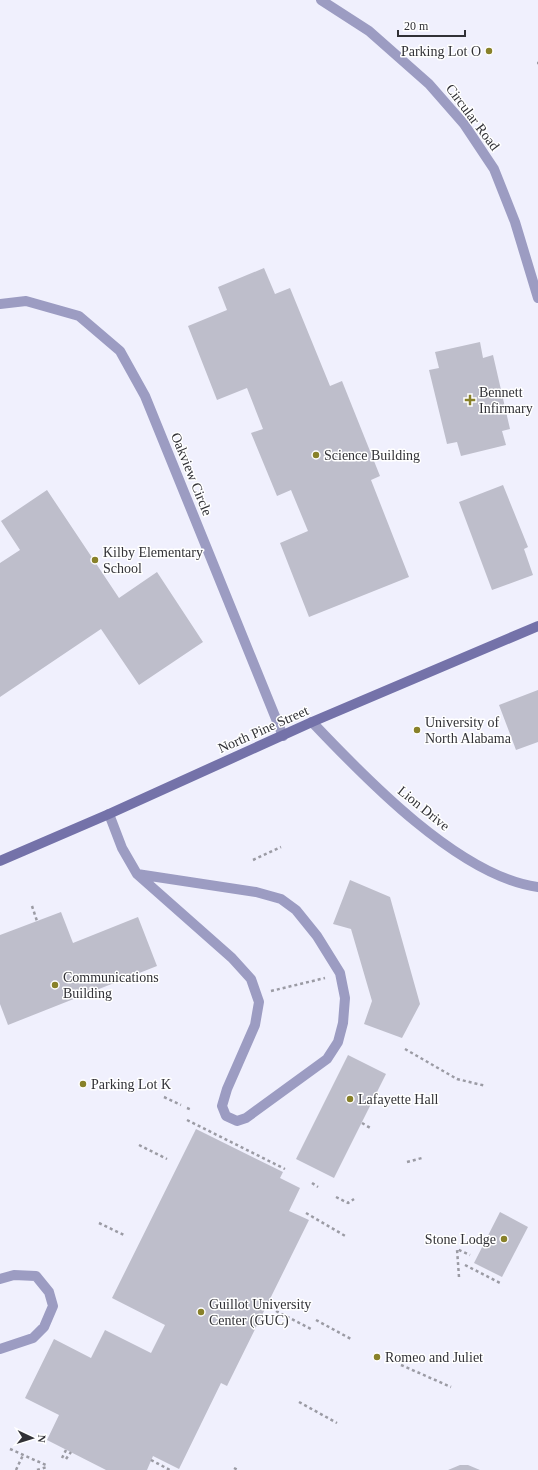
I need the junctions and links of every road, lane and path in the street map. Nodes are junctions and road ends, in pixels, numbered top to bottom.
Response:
1 (321, 0) edge
2 (538, 298) edge
3 (0, 304) edge
4 (538, 626) edge
5 (312, 722) junction
6 (282, 736) junction
7 (109, 814) junction
8 (281, 847) dead end
9 (253, 860) dead end
10 (0, 861) edge
11 (137, 874) junction
12 (538, 886) edge
13 (32, 906) dead end
14 (37, 921) dead end
15 (332, 976) dead end
16 (265, 992) dead end
17 (405, 1049) dead end
18 (486, 1086) dead end
19 (164, 1097) dead end
20 (181, 1105) dead end
21 (188, 1108) dead end
22 (192, 1110) dead end
23 (187, 1120) dead end
24 (362, 1123) dead end
25 (372, 1129) dead end
26 (139, 1145) dead end
27 (422, 1158) dead end
28 (167, 1159) dead end
29 (407, 1162) dead end
30 (285, 1169) dead end
31 (312, 1183) dead end
32 (318, 1187) dead end
33 (336, 1197) dead end
34 (354, 1199) dead end
35 (306, 1213) dead end
36 (99, 1223) dead end
37 (126, 1236) dead end
38 (347, 1237) dead end
39 (470, 1255) dead end
40 (465, 1265) dead end
41 (458, 1277) dead end
42 (0, 1279) edge
43 (502, 1284) dead end
44 (276, 1311) dead end
45 (316, 1320) dead end
46 (311, 1329) dead end
47 (351, 1338) dead end
48 (0, 1349) edge
49 (401, 1365) dead end
50 (451, 1387) dead end
51 (299, 1402) dead end
52 (337, 1423) dead end
53 (10, 1449) dead end
54 (66, 1450) dead end
55 (71, 1452) dead end
56 (23, 1455) junction
57 (62, 1458) dead end
58 (66, 1459) dead end
59 (151, 1460) dead end
60 (234, 1468) dead end
61 (16, 1470) edge
62 (36, 1470) edge
63 (170, 1470) edge
64 (238, 1470) edge

1 - 2 street, Circular Road
3 - 6 street, Oakview Circle
4 - 5 main road, North Pine Street
5 - 6 main road, North Pine Street
5 - 12 street, Lion Drive
6 - 7 main road, North Pine Street
7 - 10 main road, North Pine Street
7 - 11 street
8 - 9 path
11 - 11 street
13 - 14 path
15 - 16 path
17 - 18 path
19 - 20 path
21 - 22 path
23 - 30 path
24 - 25 path
26 - 28 path
27 - 29 path
31 - 32 path
33 - 34 path
35 - 38 path
36 - 37 path
39 - 41 path
40 - 43 path
42 - 48 street
44 - 46 path
45 - 47 path
49 - 50 path
51 - 52 path
53 - 56 path
54 - 57 path
55 - 58 path
56 - 61 path
56 - 62 path
59 - 63 path
60 - 64 path

